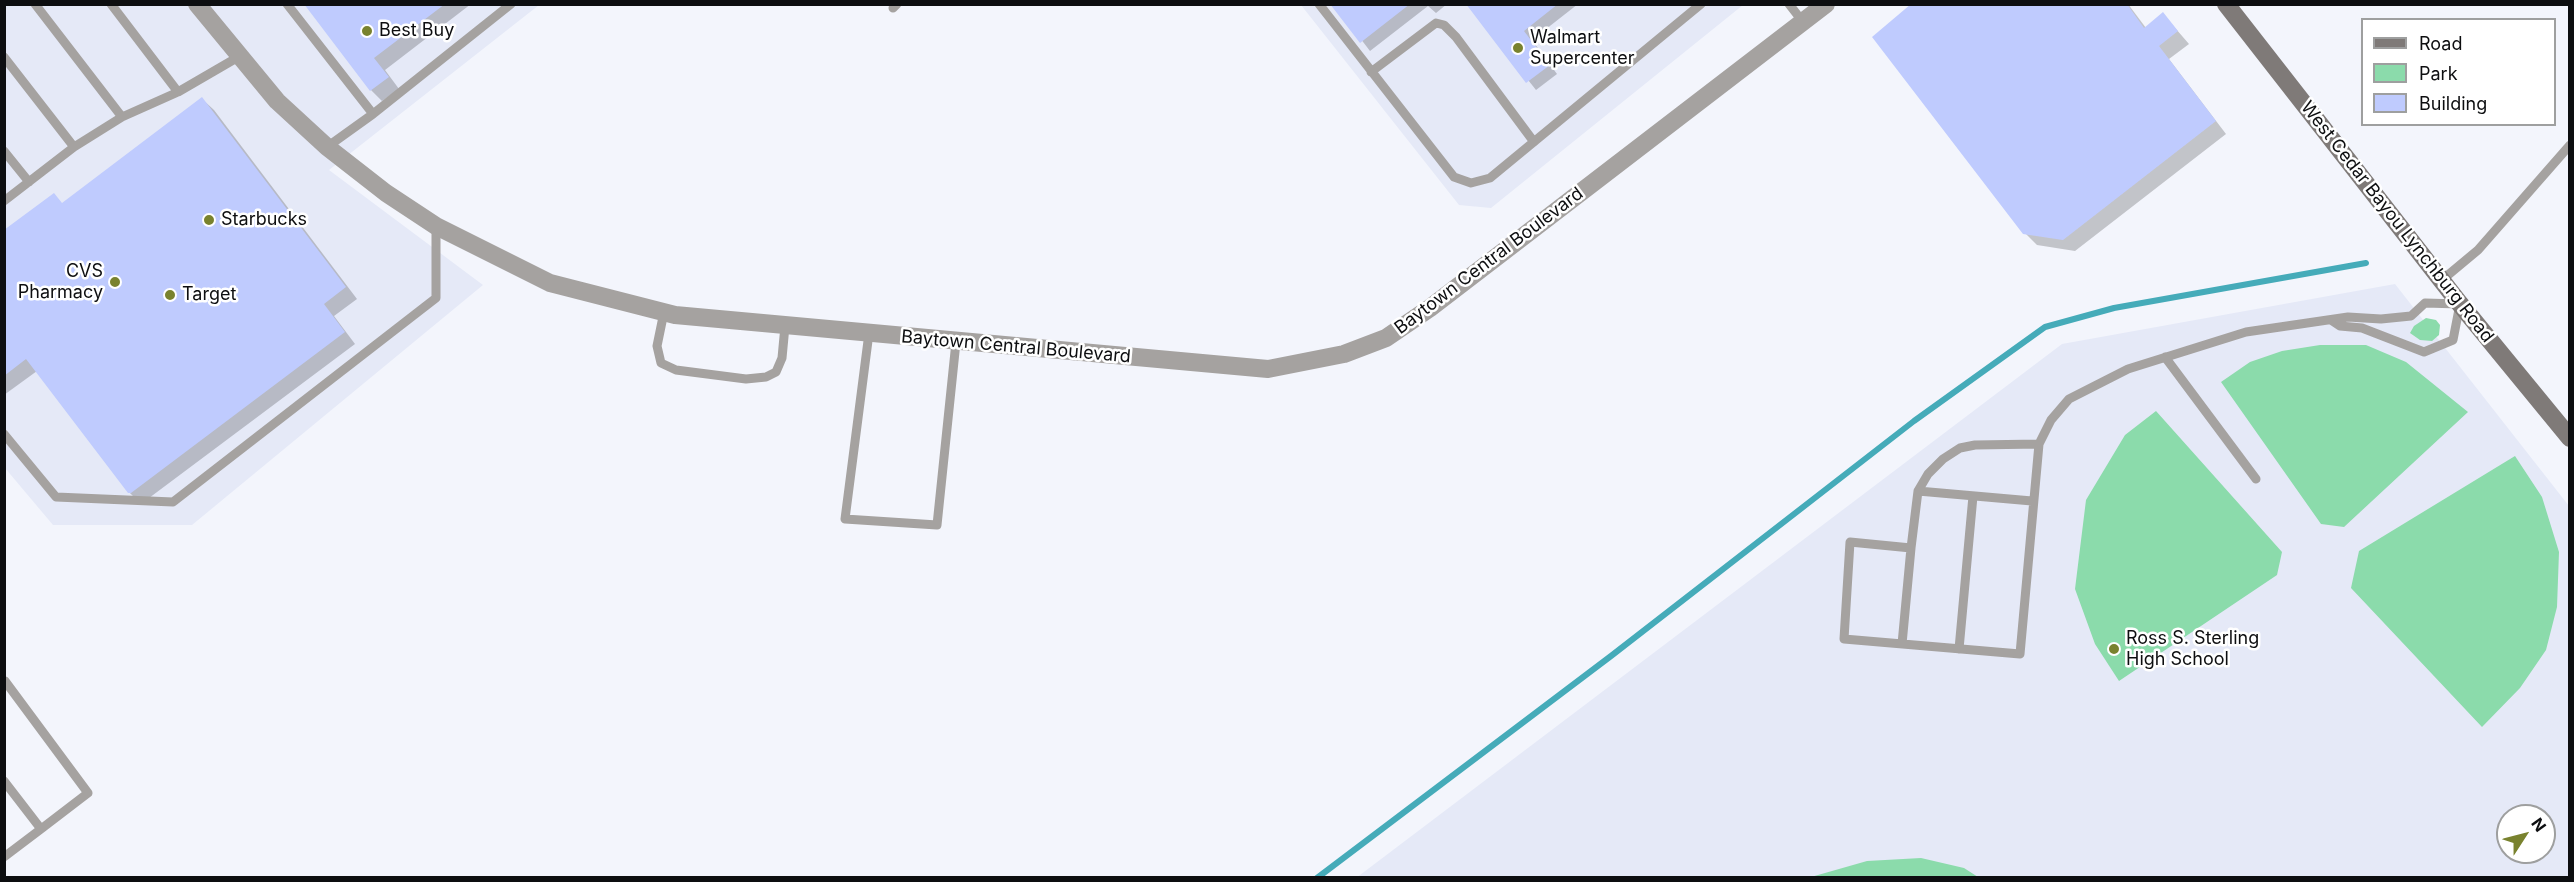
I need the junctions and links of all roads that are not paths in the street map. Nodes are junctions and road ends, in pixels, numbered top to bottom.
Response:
1 (35, 4) edge
2 (111, 4) edge
3 (197, 4) edge
4 (287, 4) edge
5 (511, 4) edge
6 (1319, 4) edge
7 (1701, 4) edge
8 (1789, 4) edge
9 (1826, 4) edge
10 (2226, 4) edge
11 (1803, 22) junction
12 (240, 56) junction
13 (4, 57) edge
14 (1371, 72) junction
15 (178, 92) junction
16 (373, 114) junction
17 (122, 117) junction
18 (1534, 142) junction
19 (2570, 145) edge
20 (74, 147) junction
21 (327, 147) junction
22 (4, 151) edge
23 (29, 182) junction
24 (4, 201) edge
25 (436, 226) junction
26 (2442, 280) junction
27 (2460, 304) junction
28 (664, 312) junction
29 (2331, 320) junction
30 (785, 326) junction
31 (869, 333) junction
32 (956, 342) junction
33 (2165, 357) junction
34 (4, 434) edge
35 (2570, 438) edge
36 (2039, 444) junction
37 (2256, 479) dead end
38 (1918, 490) junction
39 (1973, 496) junction
40 (2032, 501) junction
41 (1911, 548) junction
42 (1902, 644) junction
43 (1959, 649) junction
44 (5, 681) edge
45 (4, 781) edge
46 (41, 829) junction
47 (4, 857) edge

1 - 17 lane
2 - 15 lane
3 - 12 street, Baytown Central Boulevard
4 - 16 lane
5 - 16 lane
6 - 14 lane
7 - 18 lane
8 - 11 lane
9 - 11 street, Baytown Central Boulevard
10 - 26 main road, West Cedar Bayou Lynchburg Road
11 - 32 street, Baytown Central Boulevard
12 - 15 lane
12 - 21 street, Baytown Central Boulevard
13 - 20 lane
14 - 18 lane
14 - 18 lane
15 - 17 lane
16 - 21 lane
17 - 20 lane
19 - 26 lane
20 - 23 lane
21 - 25 street, Baytown Central Boulevard
22 - 23 lane
23 - 24 lane
25 - 28 street, Baytown Central Boulevard
25 - 34 lane
26 - 27 main road, West Cedar Bayou Lynchburg Road
27 - 29 lane
27 - 29 lane
27 - 35 main road, West Cedar Bayou Lynchburg Road
28 - 30 street, Baytown Central Boulevard
28 - 30 lane
29 - 33 lane
30 - 31 street, Baytown Central Boulevard
31 - 32 street, Baytown Central Boulevard
31 - 32 lane
33 - 36 lane
33 - 37 lane
36 - 38 lane
36 - 40 lane
38 - 39 lane
38 - 41 lane
39 - 40 lane
39 - 43 lane
40 - 43 lane
41 - 42 lane
41 - 42 lane
42 - 43 lane
44 - 46 lane
45 - 46 lane
46 - 47 lane

